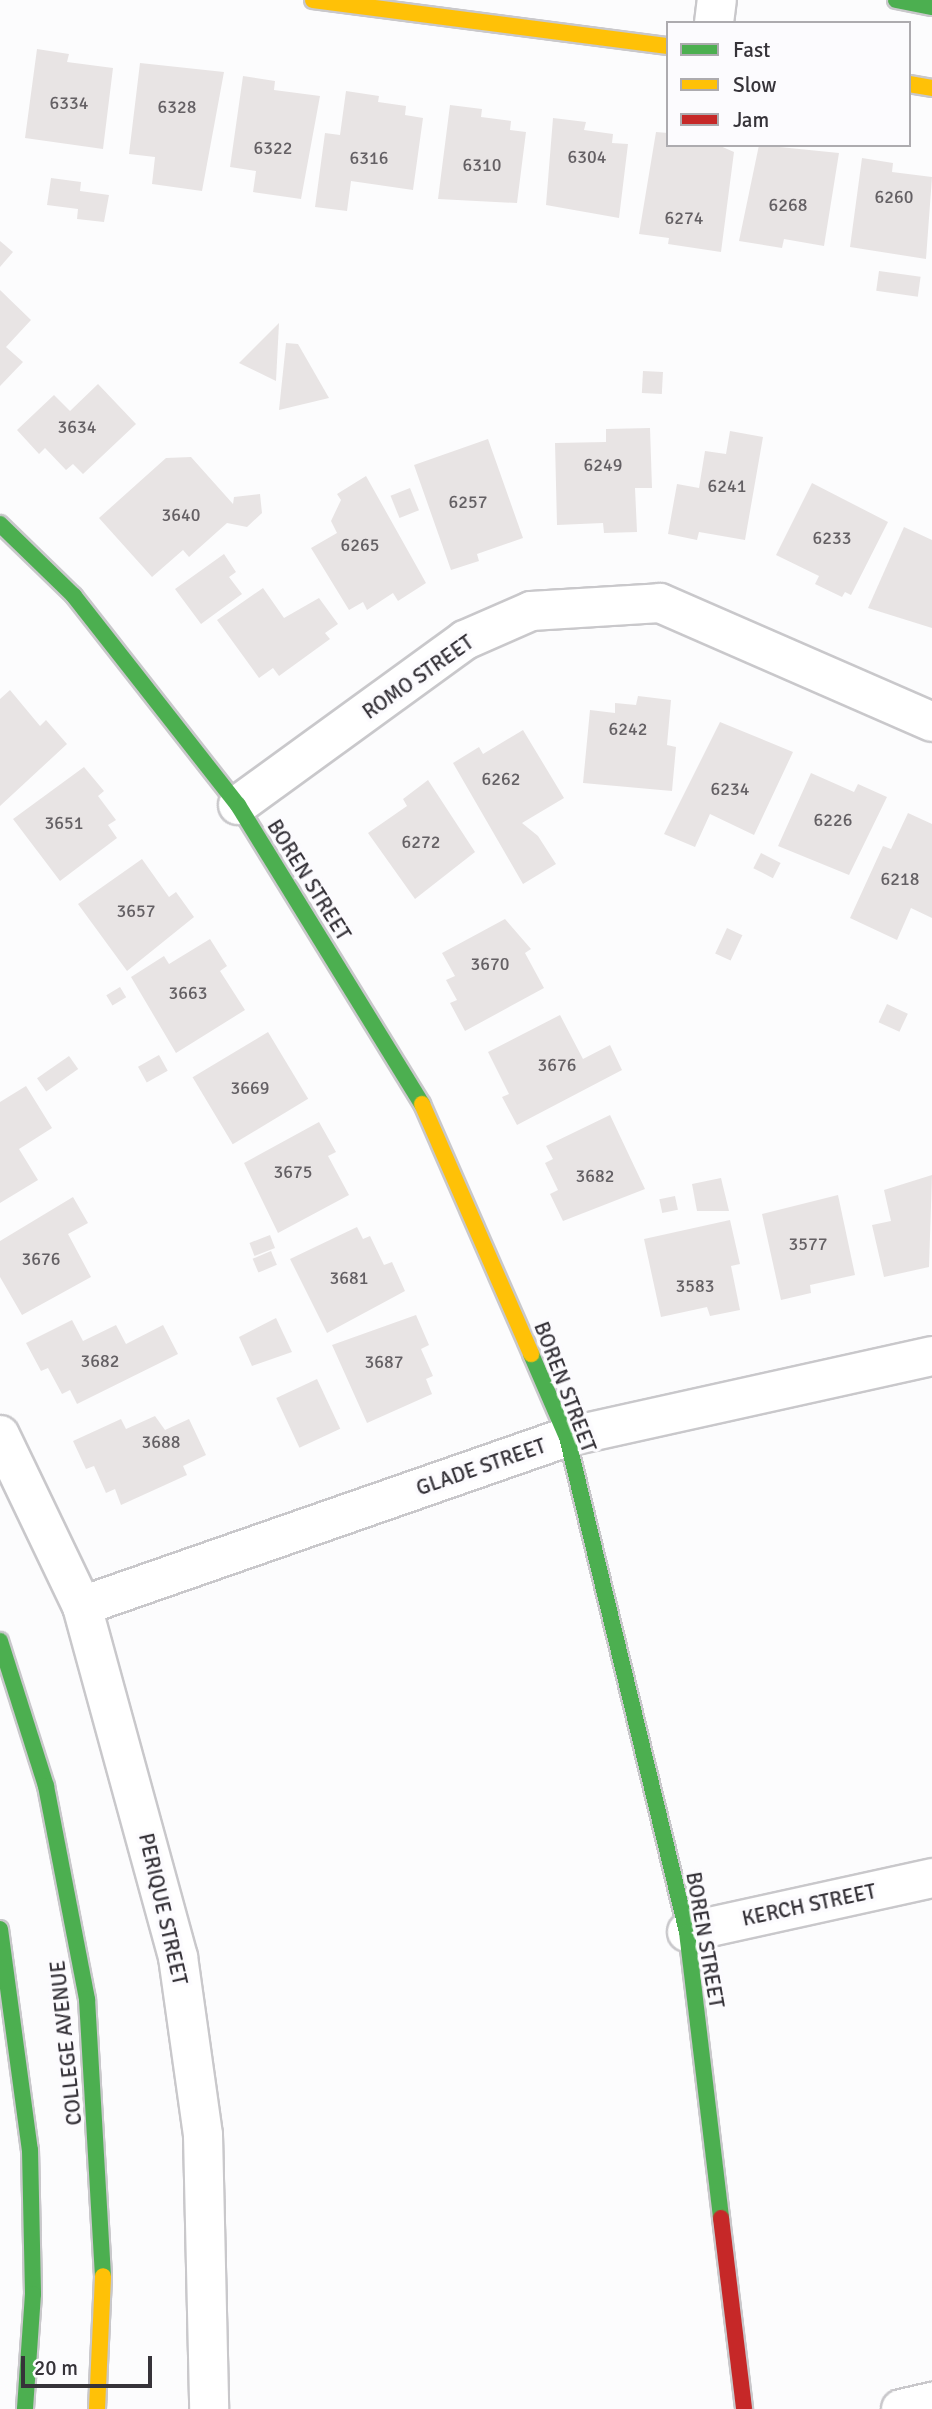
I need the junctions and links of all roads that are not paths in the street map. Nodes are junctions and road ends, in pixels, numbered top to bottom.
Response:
1 (313, 0) edge
2 (717, 0) edge
3 (896, 0) edge
4 (932, 7) edge
5 (714, 21) edge
6 (666, 46) edge
7 (911, 84) edge
8 (932, 88) edge
9 (0, 524) edge
10 (932, 722) edge
11 (238, 805) junction
12 (932, 1356) edge
13 (0, 1435) edge
14 (567, 1437) junction
15 (82, 1606) junction
16 (0, 1641) edge
17 (932, 1878) edge
18 (0, 1929) edge
19 (687, 1932) junction
20 (932, 2402) edge
21 (25, 2409) edge
22 (97, 2409) edge
23 (209, 2409) edge
24 (744, 2409) edge
25 (901, 2409) edge

1 - 6 street
2 - 5 street
3 - 4 street
7 - 8 street
9 - 11 street, BOREN STREET
10 - 11 street, ROMO STREET
11 - 14 street, BOREN STREET
12 - 14 street, GLADE STREET
13 - 15 street, PERIQUE STREET
14 - 15 street, GLADE STREET
14 - 19 street, BOREN STREET
15 - 23 street, PERIQUE STREET
16 - 22 street, COLLEGE AVENUE
17 - 19 street, KERCH STREET
18 - 21 street
19 - 24 street, BOREN STREET
20 - 25 street

